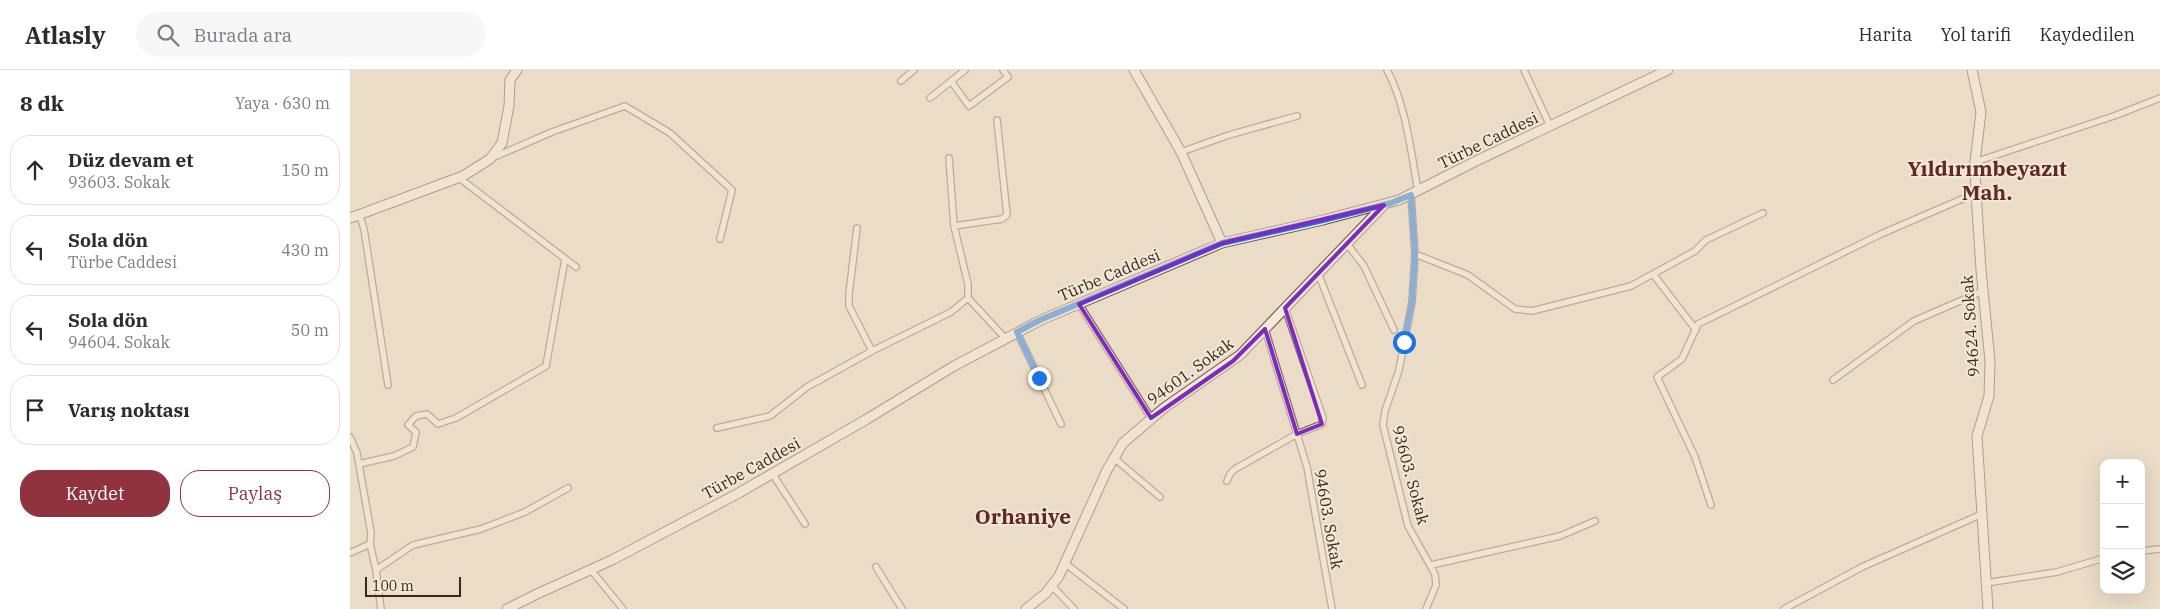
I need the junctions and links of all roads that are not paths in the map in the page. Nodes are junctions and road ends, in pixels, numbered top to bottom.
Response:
1 (517, 70) edge
2 (914, 70) edge
3 (965, 70) edge
4 (1004, 70) edge
5 (1134, 70) edge
6 (1387, 70) edge
7 (1524, 70) edge
8 (1668, 70) edge
9 (1972, 70) edge
10 (901, 81) dead end
11 (951, 81) junction
12 (930, 98) dead end
13 (2160, 98) edge
14 (1297, 116) dead end
15 (997, 120) dead end
16 (1550, 126) junction
17 (1181, 152) junction
18 (949, 158) dead end
19 (490, 159) junction
20 (1975, 162) junction
21 (458, 177) junction
22 (1414, 193) junction
23 (1976, 193) junction
24 (1384, 205) junction
25 (359, 213) junction
26 (1763, 213) dead end
27 (350, 218) edge
28 (954, 226) junction
29 (857, 228) dead end
30 (720, 239) dead end
31 (1222, 243) junction
32 (1347, 244) junction
33 (1415, 254) junction
34 (565, 259) junction
35 (576, 267) dead end
36 (1318, 273) junction
37 (1653, 274) junction
38 (1983, 292) junction
39 (968, 298) junction
40 (1079, 304) junction
41 (1285, 308) junction
42 (1265, 329) junction
43 (1394, 330) dead end
44 (1696, 330) junction
45 (1017, 332) junction
46 (1005, 338) junction
47 (872, 352) junction
48 (1832, 380) dead end
49 (388, 385) dead end
50 (1362, 385) dead end
51 (1151, 418) junction
52 (1061, 424) dead end
53 (717, 428) dead end
54 (1297, 434) junction
55 (350, 437) edge
56 (1114, 458) junction
57 (359, 464) junction
58 (772, 474) junction
59 (1227, 481) dead end
60 (568, 488) dead end
61 (1160, 497) dead end
62 (1711, 505) dead end
63 (1982, 514) junction
64 (1595, 521) dead end
65 (805, 524) dead end
66 (370, 544) junction
67 (2160, 549) edge
68 (2145, 551) edge
69 (350, 553) edge
70 (2100, 559) edge
71 (1066, 564) junction
72 (1431, 565) junction
73 (876, 567) dead end
74 (376, 570) junction
75 (591, 570) junction
76 (1986, 583) junction
77 (1052, 586) junction
78 (381, 609) edge
79 (507, 609) edge
80 (623, 609) edge
81 (902, 609) edge
82 (1026, 609) edge
83 (1074, 609) edge
84 (1124, 609) edge
85 (1332, 609) edge
86 (1426, 609) edge
87 (1784, 609) edge
88 (1988, 609) edge

1 - 19 street
2 - 10 street
3 - 11 street
4 - 11 street
5 - 17 street
6 - 22 street, 93603. Sokak
7 - 16 street
8 - 16 street, Türbe Caddesi
9 - 20 street, 94624. Sokak
11 - 12 street
13 - 20 street
14 - 17 street
15 - 28 street
16 - 22 street, Türbe Caddesi
17 - 31 street
18 - 28 street
19 - 21 street
19 - 30 street
20 - 23 street, 94624. Sokak
21 - 25 street
21 - 34 street
22 - 24 street, Türbe Caddesi
22 - 33 street, 93603. Sokak
23 - 38 street, 94624. Sokak
23 - 44 street
24 - 31 street, Türbe Caddesi
24 - 32 street, 94601. Sokak
25 - 27 street
25 - 49 street
26 - 37 street
28 - 39 street
29 - 47 street
31 - 40 street, Türbe Caddesi
32 - 36 street, 94601. Sokak
32 - 43 street
33 - 37 street
33 - 72 street, 93603. Sokak
34 - 35 street
34 - 57 street
36 - 41 street, 94601. Sokak
36 - 50 street
37 - 44 street
38 - 48 street
38 - 63 street, 94624. Sokak
39 - 46 street
39 - 47 street
40 - 45 street, Türbe Caddesi
40 - 51 street
41 - 42 street, 94601. Sokak
41 - 54 street
42 - 51 street, 94601. Sokak
42 - 54 street, 94603. Sokak
44 - 62 street
45 - 46 street, Türbe Caddesi
45 - 52 street
46 - 58 street, Türbe Caddesi
47 - 53 street
51 - 56 street, 94601. Sokak
54 - 59 street
54 - 85 street, 94603. Sokak
55 - 57 street
56 - 61 street
56 - 71 street, 94601. Sokak
57 - 66 street
58 - 65 street
58 - 75 street, Türbe Caddesi
60 - 74 street
63 - 76 street, 94624. Sokak
63 - 87 street
64 - 72 street
66 - 69 street
66 - 74 street
67 - 68 street
70 - 76 street
71 - 77 street, 94601. Sokak
71 - 84 street
72 - 86 street, 93603. Sokak
73 - 81 street
74 - 78 street
75 - 79 street, Türbe Caddesi
75 - 80 street
76 - 88 street, 94624. Sokak
77 - 82 street, 94601. Sokak
77 - 83 street

